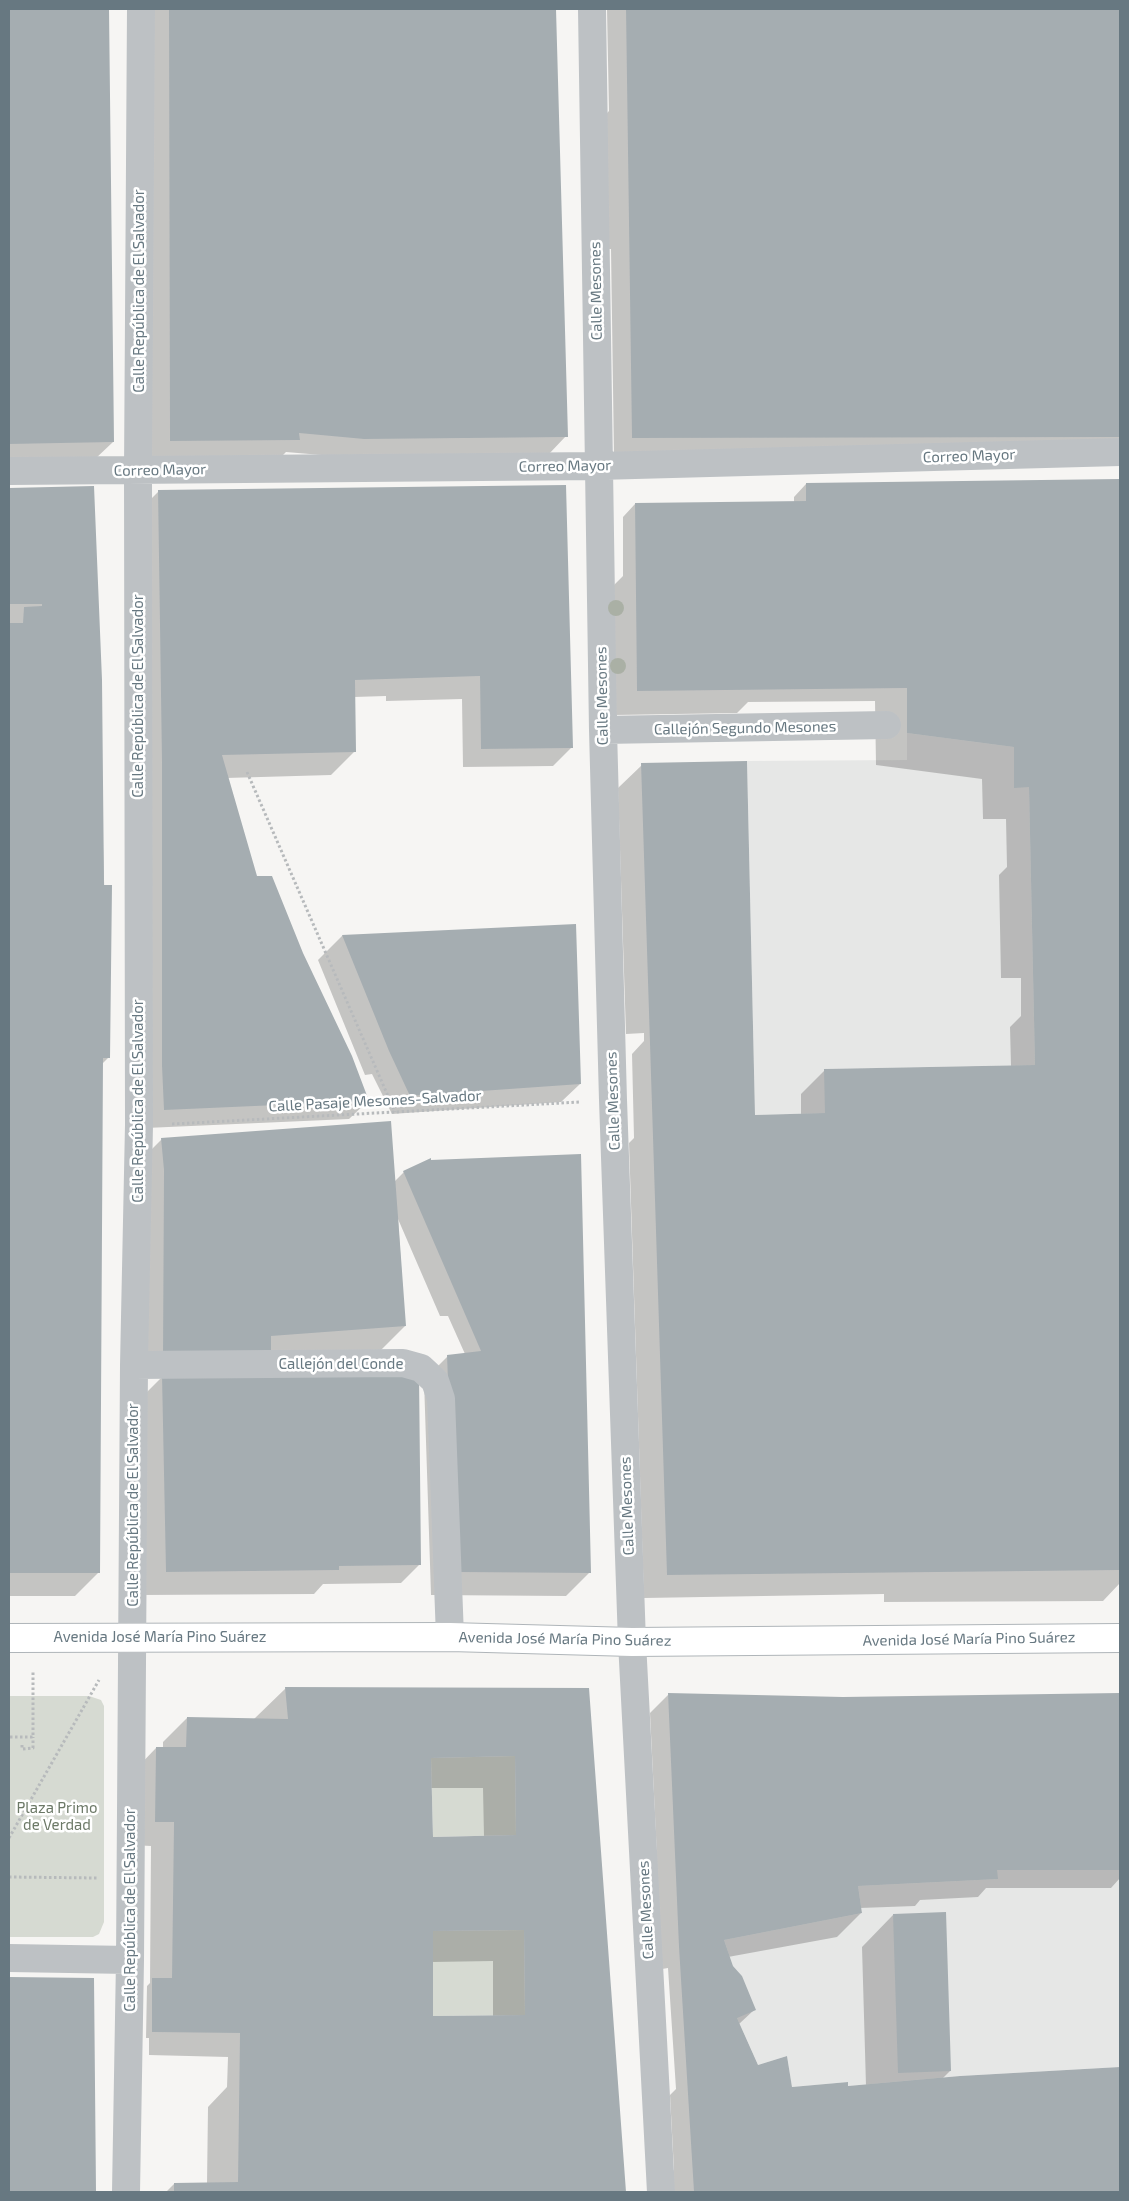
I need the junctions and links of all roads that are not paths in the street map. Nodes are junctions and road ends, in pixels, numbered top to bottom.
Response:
1 (141, 9) edge
2 (592, 9) edge
3 (1120, 452) edge
4 (598, 466) junction
5 (9, 471) edge
6 (138, 471) junction
7 (887, 726) dead end
8 (603, 730) junction
9 (134, 1365) junction
10 (127, 1637) junction
11 (450, 1637) junction
12 (21, 1638) edge
13 (1120, 1638) edge
14 (632, 1642) junction
15 (9, 1958) edge
16 (130, 1960) junction
17 (126, 2192) edge
18 (661, 2192) edge

1 - 6 street, Calle República de El Salvador
2 - 4 street, Calle Mesones
3 - 4 street, Correo Mayor
4 - 6 street, Correo Mayor
4 - 8 street, Calle Mesones
5 - 6 street, Correo Mayor
6 - 9 street, Calle República de El Salvador
7 - 8 street, Callejón Segundo Mesones
8 - 14 street, Calle Mesones
9 - 10 street, Calle República de El Salvador
9 - 11 street, Callejón del Conde
10 - 11 main road, Avenida José María Pino Suárez
10 - 12 main road, Avenida José María Pino Suárez
10 - 16 street, Calle República de El Salvador
11 - 14 main road, Avenida José María Pino Suárez
13 - 14 main road, Avenida José María Pino Suárez
14 - 18 street, Calle Mesones
15 - 16 street
16 - 17 street, Calle República de El Salvador

